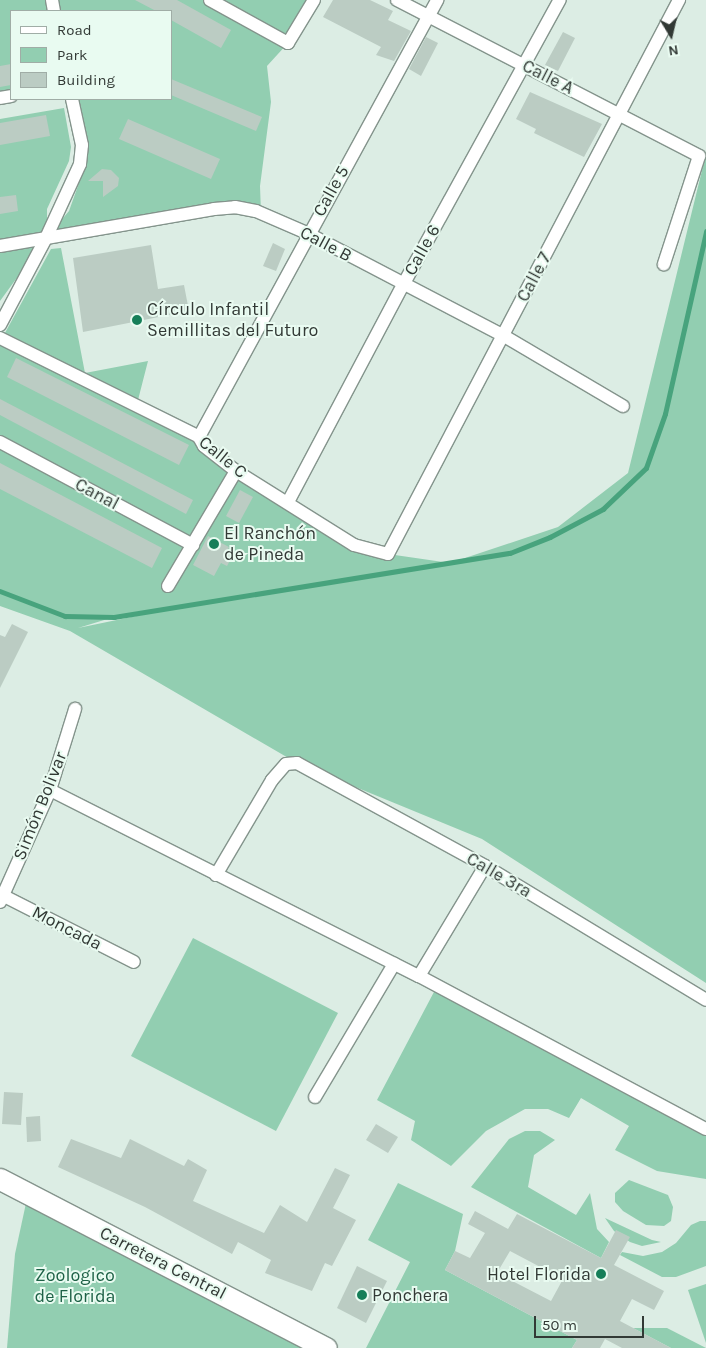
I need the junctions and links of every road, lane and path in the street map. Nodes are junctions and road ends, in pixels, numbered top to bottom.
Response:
1 (210, 0) edge
2 (314, 0) edge
3 (397, 0) edge
4 (437, 0) edge
5 (560, 0) edge
6 (679, 0) edge
7 (428, 16) junction
8 (526, 66) junction
9 (72, 100) edge
10 (620, 114) junction
11 (307, 233) junction
12 (46, 238) junction
13 (0, 246) edge
14 (664, 264) dead end
15 (402, 285) junction
16 (0, 325) edge
17 (504, 336) junction
18 (0, 338) edge
19 (623, 406) dead end
20 (199, 437) junction
21 (0, 442) edge
22 (236, 471) junction
23 (288, 502) junction
24 (193, 545) junction
25 (388, 554) joint
26 (168, 586) dead end
27 (76, 709) dead end
28 (50, 790) junction
29 (485, 866) junction
30 (216, 875) junction
31 (1, 897) edge
32 (134, 962) dead end
33 (394, 964) junction
34 (419, 976) junction
35 (706, 1000) edge
36 (316, 1098) dead end
37 (706, 1129) edge
38 (0, 1179) edge
39 (326, 1348) edge

1 - 2 street
3 - 7 street, Calle A
4 - 7 street, Calle 5
5 - 8 street, Calle 6
6 - 10 street, Calle 7
7 - 8 street, Calle A
7 - 11 street, Calle 5
8 - 10 street, Calle A
8 - 15 street, Calle 6
9 - 12 street
10 - 14 street, Calle A
10 - 17 street, Calle 7
11 - 12 street, Calle B
11 - 15 street, Calle B
11 - 20 street, Calle 5
12 - 13 street, Calle B
12 - 16 street
15 - 17 street, Calle B
15 - 23 street, Calle 6
17 - 19 street, Calle B
17 - 25 street, Calle 7
18 - 20 street, Calle C
20 - 22 street, Calle C
21 - 24 street, Canal
22 - 23 street, Calle C
22 - 24 street
23 - 25 street, Calle C
24 - 26 street
27 - 28 street, Simón Bolivar
28 - 30 street
28 - 31 street, Simón Bolivar
29 - 30 street, Calle 3ra
29 - 34 street
29 - 35 street, Calle 3ra
30 - 33 street
31 - 32 street, Moncada
33 - 34 street
33 - 36 street
34 - 37 street
38 - 39 highway, Carretera Central

